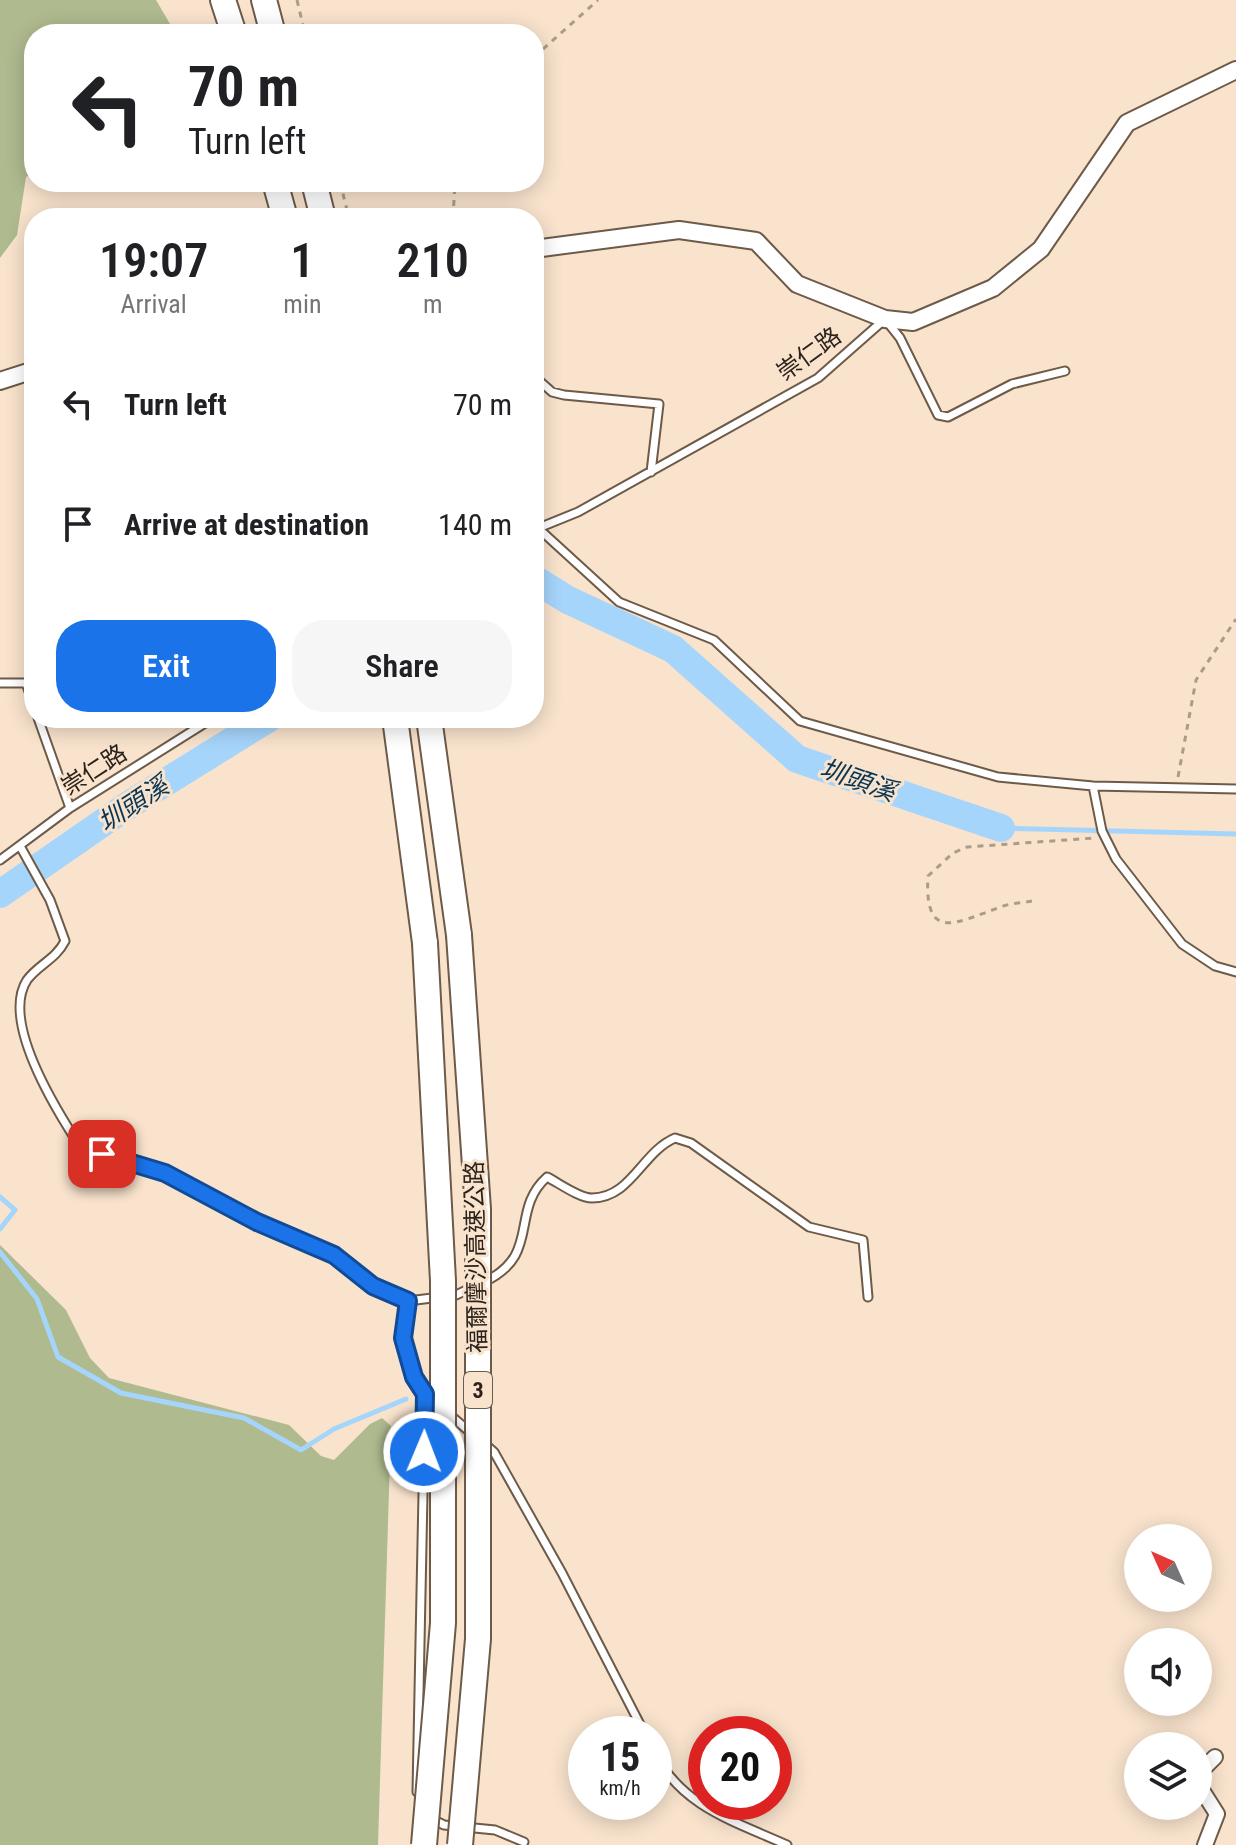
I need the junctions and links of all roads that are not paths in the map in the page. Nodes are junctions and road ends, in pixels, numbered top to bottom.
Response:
1 (223, 0) edge
2 (264, 0) edge
3 (231, 24) edge
4 (270, 24) edge
5 (1236, 70) edge
6 (544, 248) edge
7 (885, 319) junction
8 (1065, 371) dead end
9 (24, 373) edge
10 (0, 381) edge
11 (544, 385) edge
12 (651, 472) junction
13 (544, 526) edge
14 (544, 536) edge
15 (0, 683) edge
16 (24, 683) edge
17 (42, 728) edge
18 (197, 728) edge
19 (396, 728) edge
20 (430, 728) edge
21 (1093, 786) junction
22 (1236, 789) edge
23 (70, 808) junction
24 (20, 849) junction
25 (0, 860) edge
26 (1236, 972) edge
27 (868, 1297) dead end
28 (408, 1301) junction
29 (425, 1394) junction
30 (636, 1716) edge
31 (1215, 1757) dead end
32 (1212, 1760) edge
33 (672, 1782) edge
34 (1212, 1806) edge
35 (524, 1842) dead end
36 (424, 1845) edge
37 (460, 1845) edge
38 (787, 1845) edge
39 (1205, 1845) edge

1 - 3 highway
2 - 4 highway
5 - 7 street
6 - 7 street
7 - 8 lane
7 - 12 lane, 崇仁路
9 - 10 street
11 - 12 lane
12 - 13 lane, 崇仁路
14 - 21 lane
15 - 16 lane
17 - 23 lane
18 - 23 lane, 崇仁路
19 - 36 highway, 福爾摩沙高速公路 / 3, bridge
20 - 37 highway, 福爾摩沙高速公路 / 3, bridge
21 - 22 lane
21 - 26 lane
23 - 24 lane, 崇仁路
24 - 25 lane, 崇仁路
24 - 28 lane
27 - 28 lane
28 - 29 lane
29 - 30 lane
29 - 35 lane
31 - 32 street
33 - 38 lane
34 - 39 street

